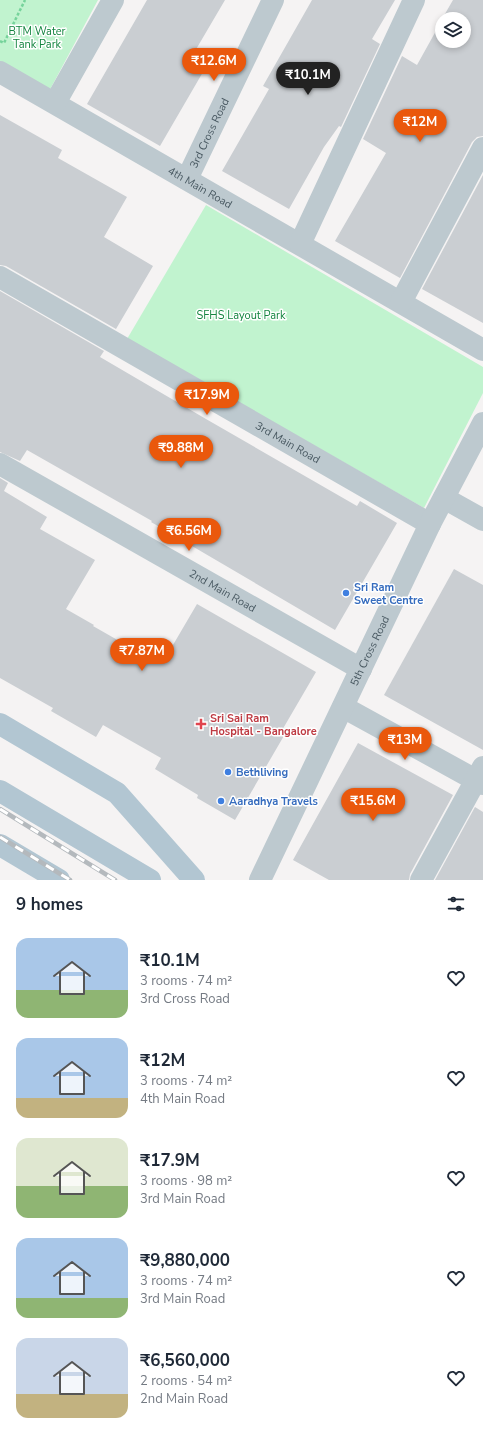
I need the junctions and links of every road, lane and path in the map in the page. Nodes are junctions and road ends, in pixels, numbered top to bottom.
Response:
1 (26, 0) edge
2 (112, 0) edge
3 (273, 0) edge
4 (414, 0) edge
5 (0, 40) edge
6 (0, 72) edge
7 (55, 103) junction
8 (483, 148) edge
9 (187, 179) junction
10 (300, 244) junction
11 (0, 277) edge
12 (401, 302) junction
13 (483, 350) edge
14 (483, 422) edge
15 (0, 464) edge
16 (444, 498) junction
17 (483, 520) edge
18 (430, 524) junction
19 (361, 669) junction
20 (343, 707) junction
21 (0, 724) edge
22 (481, 777) edge
23 (0, 791) edge
24 (0, 844) edge
25 (59, 880) edge
26 (150, 880) edge
27 (194, 880) edge
28 (260, 880) edge
29 (421, 880) edge

1 - 5 path
2 - 7 street
3 - 9 street, 3rd Cross Road
4 - 10 street
6 - 7 street, 4th Main Road
7 - 9 street, 4th Main Road
8 - 12 street
9 - 10 street, 4th Main Road
10 - 12 street, 4th Main Road
11 - 18 street, 3rd Main Road
12 - 13 street, 4th Main Road
14 - 16 street, 5th Cross Road
15 - 19 street, 2nd Main Road
16 - 17 street
16 - 18 street, 5th Cross Road
18 - 19 street, 5th Cross Road
19 - 20 street, 5th Cross Road
20 - 22 street
20 - 28 street, 5th Cross Road
21 - 27 main road
22 - 29 street
23 - 26 main road
24 - 25 main road

